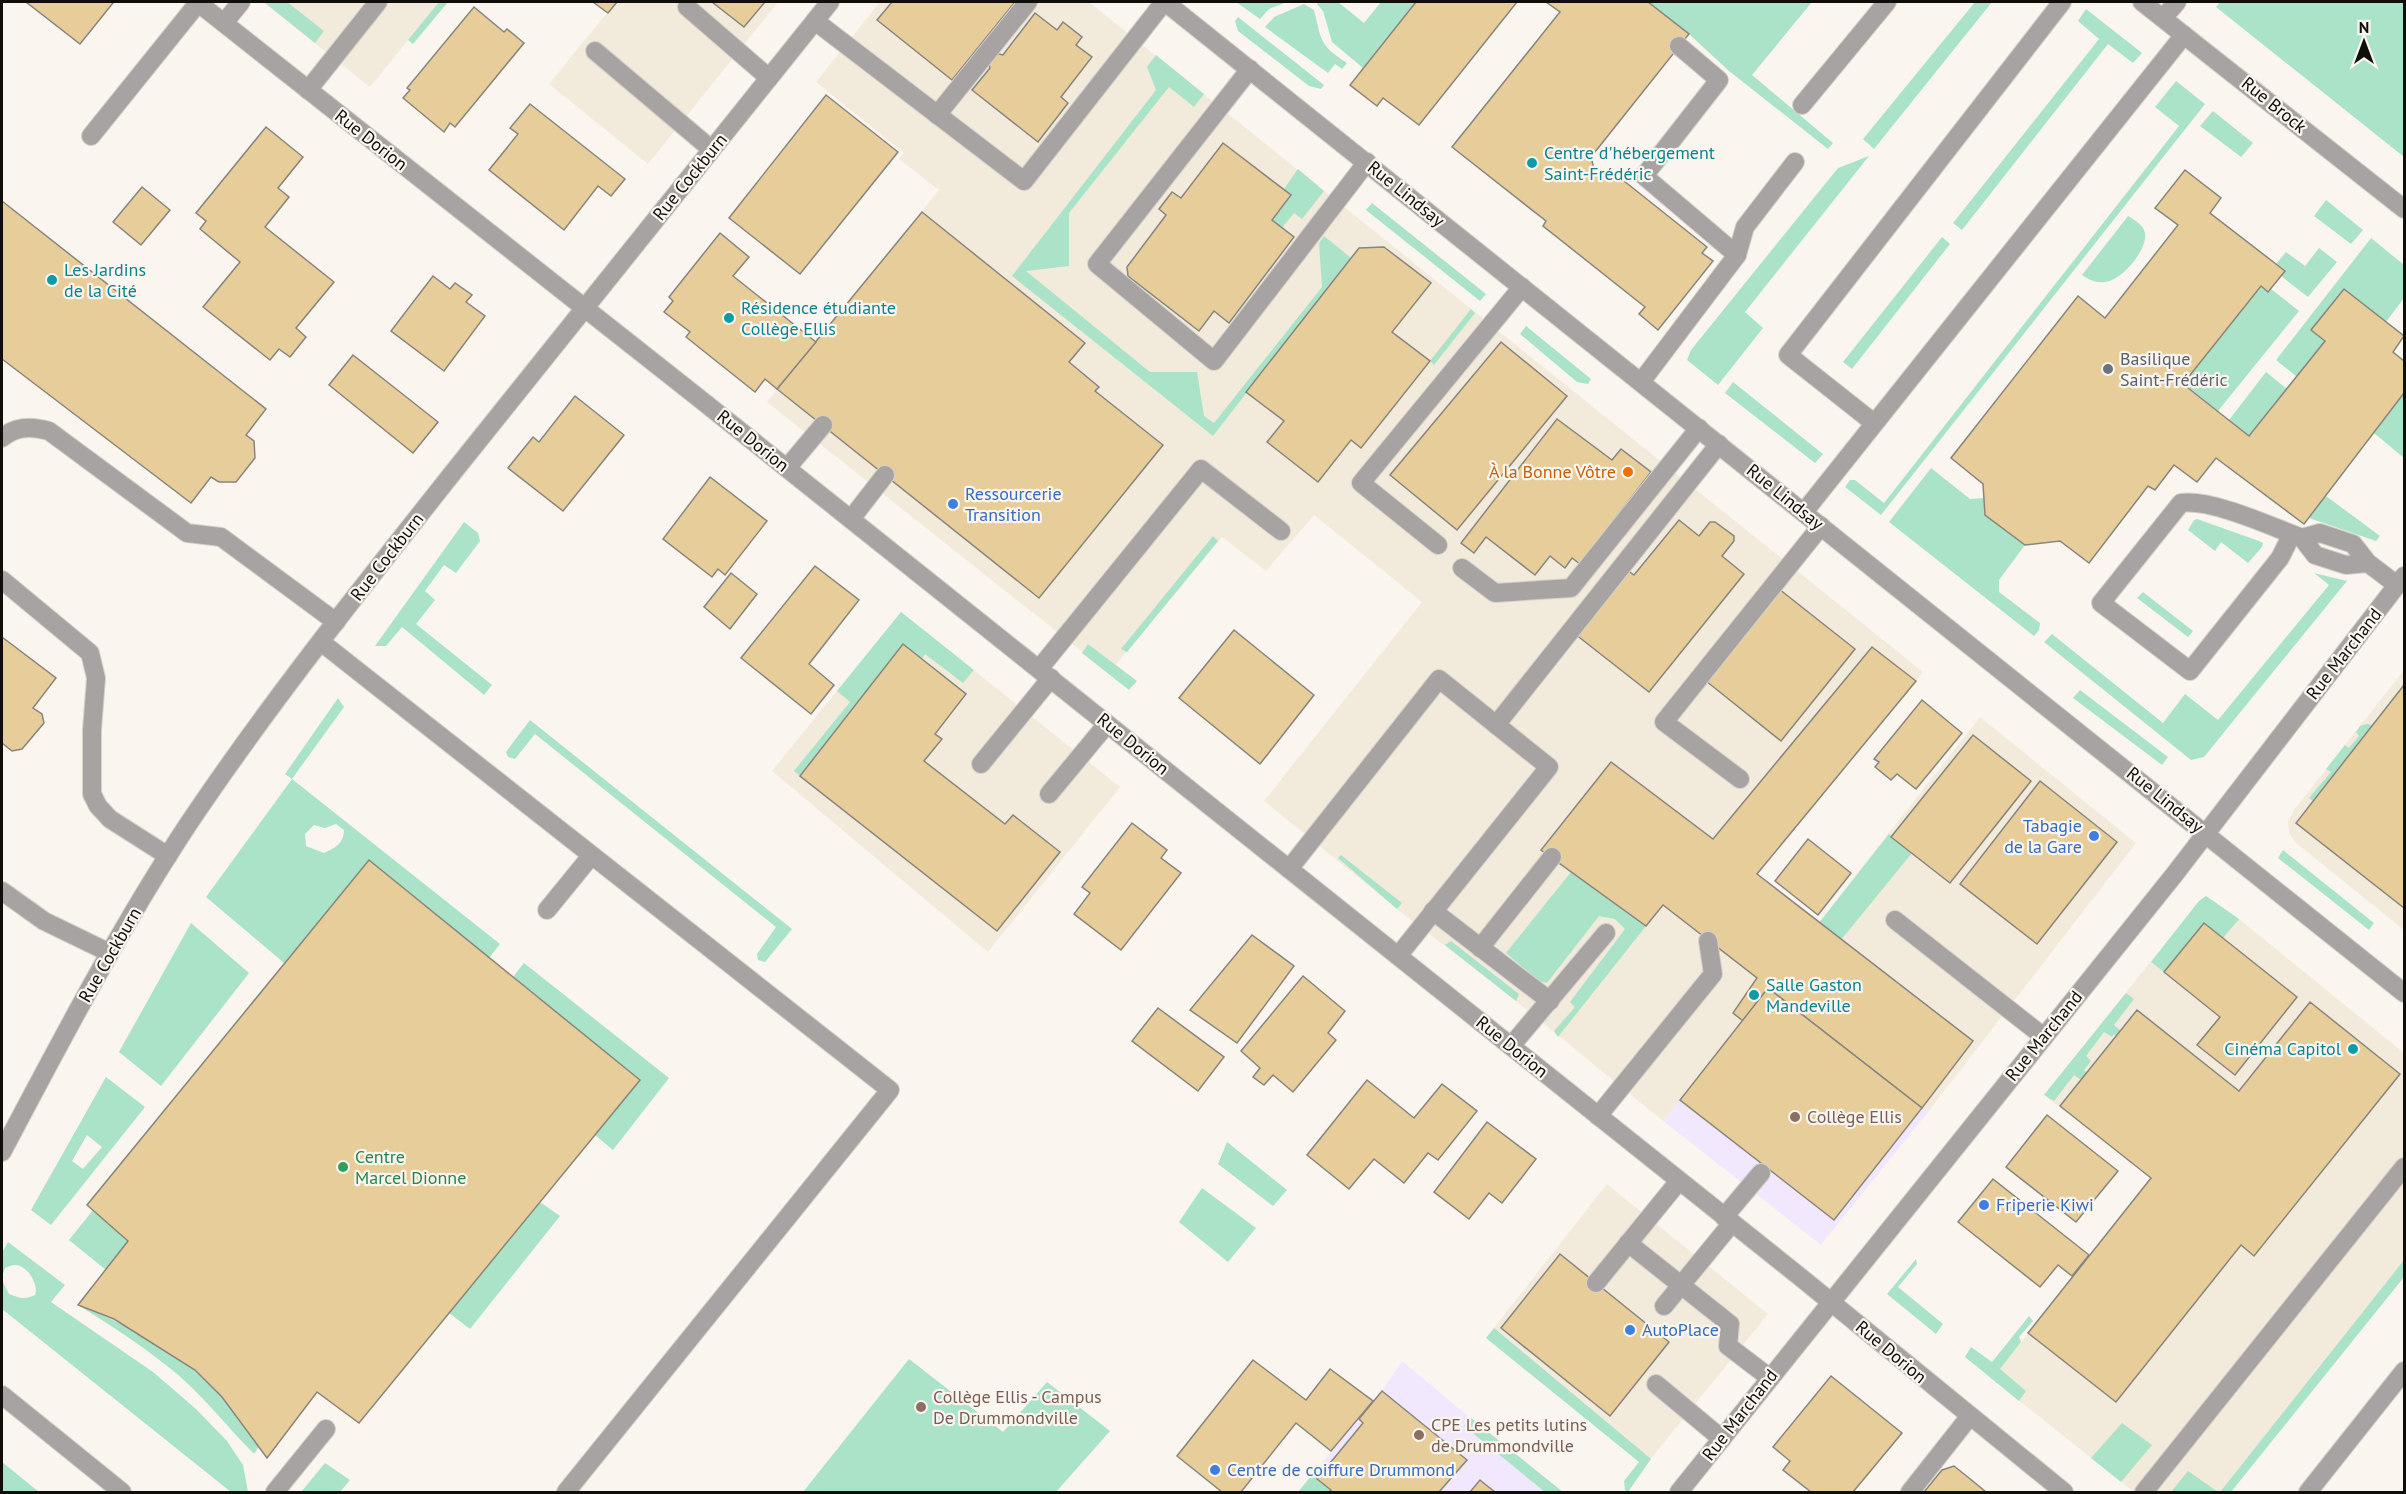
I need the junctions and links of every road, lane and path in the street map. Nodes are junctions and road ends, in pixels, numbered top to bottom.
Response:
1 (197, 2) edge
2 (241, 2) edge
3 (378, 2) edge
4 (830, 2) edge
5 (1028, 2) edge
6 (1165, 2) edge
7 (1887, 2) edge
8 (2062, 2) edge
9 (2142, 2) edge
10 (2177, 2) edge
11 (687, 7) dead end
12 (2163, 18) junction
13 (814, 21) junction
14 (224, 23) junction
15 (2184, 35) junction
16 (1679, 46) dead end
17 (595, 51) dead end
18 (1250, 69) junction
19 (769, 78) junction
20 (308, 90) junction
21 (1802, 105) dead end
22 (937, 115) junction
23 (91, 136) dead end
24 (711, 149) junction
25 (1367, 162) junction
26 (1795, 162) dead end
27 (2404, 209) edge
28 (1737, 255) junction
29 (1522, 287) junction
30 (584, 308) junction
31 (1641, 382) junction
32 (1874, 423) junction
33 (823, 425) dead end
34 (1699, 428) junction
35 (2, 438) edge
36 (1719, 444) junction
37 (787, 468) junction
38 (885, 475) dead end
39 (1804, 512) junction
40 (851, 519) junction
41 (1821, 526) junction
42 (1281, 531) dead end
43 (2297, 536) junction
44 (1437, 545) dead end
45 (1462, 568) dead end
46 (2, 580) edge
47 (2401, 581) edge
48 (336, 622) junction
49 (321, 642) junction
50 (1045, 674) junction
51 (1107, 724) junction
52 (1496, 725) junction
53 (981, 764) dead end
54 (1740, 779) dead end
55 (1049, 794) dead end
56 (2206, 833) junction
57 (168, 856) junction
58 (591, 856) junction
59 (1552, 857) dead end
60 (1289, 869) junction
61 (2, 891) edge
62 (547, 910) dead end
63 (1433, 911) junction
64 (1895, 920) dead end
65 (1606, 933) dead end
66 (1708, 940) dead end
67 (1480, 948) junction
68 (110, 953) junction
69 (1398, 956) junction
70 (2401, 983) edge
71 (1550, 1001) junction
72 (2044, 1037) junction
73 (1511, 1046) junction
74 (1598, 1116) junction
75 (9, 1118) edge
76 (2, 1152) edge
77 (2404, 1167) edge
78 (1761, 1173) dead end
79 (1679, 1180) junction
80 (1728, 1220) junction
81 (1628, 1243) junction
82 (1596, 1283) dead end
83 (1682, 1284) junction
84 (1830, 1302) junction
85 (1664, 1306) dead end
86 (2404, 1371) edge
87 (1770, 1378) junction
88 (1656, 1384) dead end
89 (2, 1395) edge
90 (1970, 1416) junction
91 (326, 1429) dead end
92 (1722, 1439) junction
93 (122, 1492) edge
94 (275, 1492) edge
95 (566, 1492) edge
96 (1679, 1492) edge
97 (1910, 1492) edge
98 (2064, 1492) edge
99 (2144, 1492) edge
100 (2308, 1492) edge

1 - 14 street, Rue Dorion
1 - 23 street
2 - 14 street
3 - 20 street
4 - 13 street, Rue Cockburn
5 - 22 street
6 - 18 street, Rue Lindsay
6 - 22 street
7 - 21 street
8 - 32 street
9 - 12 street, Rue Brock
10 - 12 street
11 - 19 street
12 - 15 street, Rue Brock
13 - 19 street, Rue Cockburn
13 - 22 street
14 - 20 street, Rue Dorion
15 - 27 street, Rue Brock
15 - 32 street
16 - 28 street
17 - 24 street
18 - 25 street, Rue Lindsay
18 - 25 street
19 - 24 street, Rue Cockburn
20 - 30 street, Rue Dorion
24 - 30 street, Rue Cockburn
25 - 29 street, Rue Lindsay
26 - 28 street
28 - 31 street
29 - 31 street, Rue Lindsay
29 - 44 street
30 - 37 street, Rue Dorion
30 - 48 street, Rue Cockburn
31 - 34 street, Rue Lindsay
32 - 39 street
33 - 37 street
34 - 36 street, Rue Lindsay
34 - 45 street
35 - 48 street
36 - 39 street, Rue Lindsay
36 - 52 street
37 - 40 street, Rue Dorion
38 - 40 street
39 - 41 street, Rue Lindsay
40 - 50 street, Rue Dorion
41 - 54 street
41 - 56 street, Rue Lindsay
42 - 50 street
43 - 43 street
43 - 47 street
46 - 57 street
47 - 56 street, Rue Marchand
48 - 49 street, Rue Cockburn
49 - 57 street, Rue Cockburn
49 - 58 street
50 - 51 street, Rue Dorion
50 - 53 street
51 - 55 street
51 - 60 street, Rue Dorion
52 - 60 street
52 - 63 street
56 - 70 street, Rue Lindsay
56 - 72 street, Rue Marchand
57 - 68 street, Rue Cockburn
58 - 62 street
58 - 95 street
59 - 67 street
60 - 69 street, Rue Dorion
61 - 68 street
63 - 67 street
63 - 69 street
64 - 72 street
65 - 71 street
66 - 74 street
67 - 71 street
68 - 75 street, Rue Cockburn
69 - 73 street, Rue Dorion
71 - 73 street
72 - 84 street, Rue Marchand
73 - 74 street, Rue Dorion
74 - 79 street, Rue Dorion
75 - 76 street, Rue Cockburn
77 - 99 street
78 - 80 street
79 - 80 street, Rue Dorion
79 - 81 street
80 - 83 street
80 - 84 street, Rue Dorion
81 - 82 street
81 - 83 street
83 - 85 street
83 - 87 street
84 - 87 street, Rue Marchand
84 - 90 street, Rue Dorion
86 - 100 street
87 - 92 street, Rue Marchand
88 - 92 street
89 - 93 street
90 - 97 street
90 - 98 street, Rue Dorion
91 - 94 street
92 - 96 street, Rue Marchand

